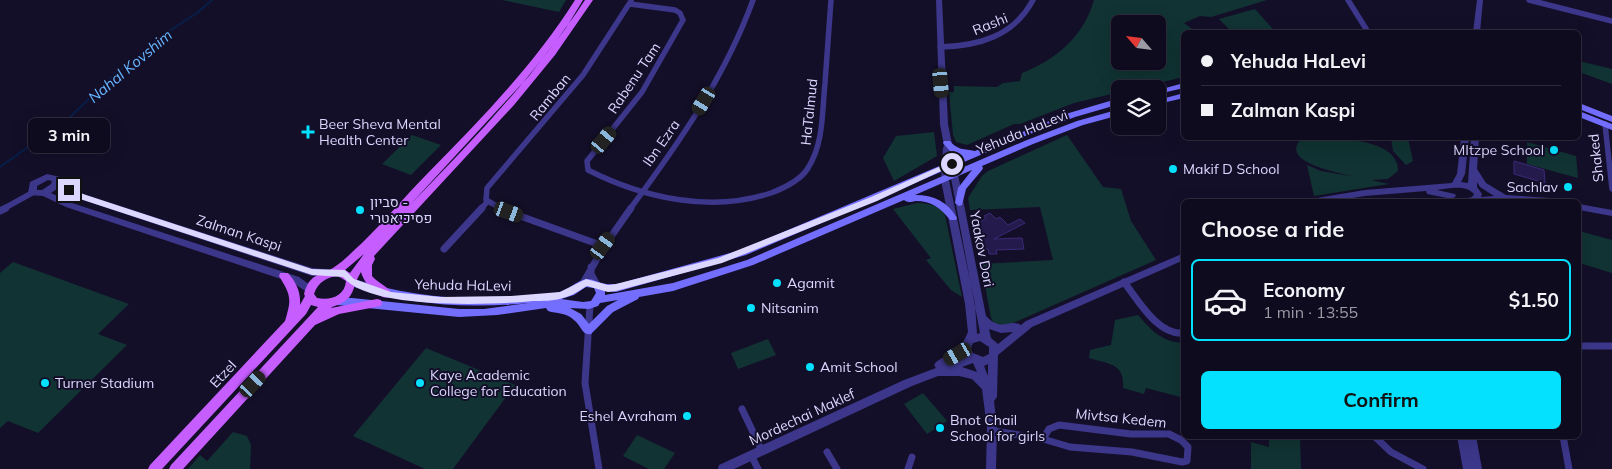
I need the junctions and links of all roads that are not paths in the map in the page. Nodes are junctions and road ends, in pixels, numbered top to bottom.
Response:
1 (579, 0) edge
2 (589, 0) edge
3 (753, 0) edge
4 (831, 0) edge
5 (939, 0) edge
6 (1033, 0) edge
7 (1348, 0) edge
8 (1480, 0) edge
9 (1529, 0) edge
10 (631, 2) edge
11 (1612, 21) edge
12 (1367, 30) edge
13 (1477, 30) edge
14 (940, 47) junction
15 (1181, 86) edge
16 (1166, 90) edge
17 (1181, 96) edge
18 (1166, 100) edge
19 (1111, 104) edge
20 (1581, 107) edge
21 (1111, 115) edge
22 (1581, 115) edge
23 (1610, 124) edge
24 (1464, 140) edge
25 (1475, 140) edge
26 (947, 143) junction
27 (981, 152) junction
28 (988, 160) junction
29 (948, 166) junction
30 (1472, 167) junction
31 (954, 176) junction
32 (945, 180) junction
33 (57, 183) junction
34 (1474, 189) junction
35 (1612, 189) edge
36 (1395, 191) junction
37 (32, 192) junction
38 (44, 193) junction
39 (642, 193) junction
40 (1454, 196) edge
41 (1503, 198) junction
42 (1328, 199) edge
43 (1473, 199) edge
44 (1492, 199) edge
45 (1519, 199) edge
46 (487, 202) junction
47 (896, 202) junction
48 (959, 203) junction
49 (1581, 207) edge
50 (0, 212) edge
51 (1612, 213) edge
52 (953, 218) junction
53 (603, 246) junction
54 (376, 247) junction
55 (444, 249) dead end
56 (1181, 257) edge
57 (591, 266) junction
58 (332, 273) junction
59 (284, 276) junction
60 (351, 280) junction
61 (1124, 282) junction
62 (578, 286) junction
63 (598, 286) junction
64 (644, 292) junction
65 (310, 294) junction
66 (387, 294) junction
67 (333, 302) junction
68 (377, 303) junction
69 (594, 303) junction
70 (576, 304) junction
71 (531, 308) junction
72 (980, 314) junction
73 (1029, 324) junction
74 (308, 325) junction
75 (1017, 327) junction
76 (285, 330) junction
77 (588, 331) junction
78 (1181, 334) edge
79 (987, 339) junction
80 (968, 344) junction
81 (1581, 346) edge
82 (1612, 346) edge
83 (995, 354) junction
84 (975, 360) junction
85 (930, 375) junction
86 (919, 378) junction
87 (990, 407) junction
88 (742, 409) dead end
89 (994, 431) junction
90 (1043, 439) junction
91 (1377, 439) edge
92 (1463, 439) edge
93 (1471, 439) edge
94 (1564, 439) edge
95 (762, 451) junction
96 (827, 452) dead end
97 (751, 455) junction
98 (912, 457) dead end
99 (154, 469) edge
100 (175, 469) edge
101 (600, 469) edge
102 (723, 469) edge
103 (758, 469) edge
104 (837, 469) edge
105 (908, 469) edge
106 (992, 469) edge
107 (1423, 469) edge
108 (1468, 469) edge
109 (1476, 469) edge
110 (1569, 469) edge

1 - 58 main road
2 - 54 main road
3 - 39 street, Ibn Ezra
4 - 39 street, HaTalmud
5 - 14 street
6 - 14 street, Rashi
7 - 12 street
8 - 13 street
9 - 11 street
10 - 39 street, Rabenu Tam
10 - 46 street, Ramban
14 - 26 street
15 - 16 main road
17 - 18 main road
19 - 27 main road, Yehuda HaLevi
20 - 23 main road
21 - 28 main road, Yehuda HaLevi
22 - 23 main road
23 - 35 street, Shaked
24 - 40 street
25 - 30 street
26 - 27 main road
26 - 29 street
27 - 29 main road, Yehuda HaLevi
28 - 31 main road, Yehuda HaLevi
28 - 48 main road
29 - 31 street, Yaakov Dori
29 - 32 street, Yaakov Dori
29 - 63 main road, Yehuda HaLevi
30 - 34 street
30 - 41 street
31 - 32 main road, Yehuda HaLevi
31 - 48 street, Yaakov Dori
32 - 47 main road, Yehuda HaLevi
32 - 52 street, Yaakov Dori
33 - 37 street
33 - 38 street
33 - 58 street, Zalman Kaspi
34 - 40 street
34 - 41 street
34 - 43 street
36 - 40 street
36 - 40 street
36 - 42 street
37 - 38 street, Zalman Kaspi
37 - 50 street
38 - 59 street, Zalman Kaspi
39 - 53 street, Ibn Ezra
41 - 44 street
41 - 45 street
46 - 53 street
46 - 55 street, Ramban
47 - 52 main road
47 - 64 main road, Yehuda HaLevi
48 - 72 street, Yaakov Dori
49 - 51 street
52 - 80 street, Yaakov Dori
53 - 57 street, Ibn Ezra
54 - 60 main road
54 - 66 main road
56 - 61 street
57 - 62 street, Ibn Ezra
57 - 63 street
58 - 60 main road
58 - 65 main road
59 - 65 street, Zalman Kaspi
59 - 76 main road
60 - 66 main road, Yehuda HaLevi
60 - 67 main road
61 - 73 street
61 - 78 street
62 - 63 main road, Yehuda HaLevi
62 - 66 main road, Yehuda HaLevi
62 - 70 main road
63 - 69 main road
64 - 69 main road, Yehuda HaLevi
64 - 77 main road
65 - 67 main road
65 - 76 main road, Etzel
67 - 68 main road, Yehuda HaLevi
67 - 74 main road
68 - 71 main road, Yehuda HaLevi
68 - 74 main road
69 - 70 main road, Yehuda HaLevi
69 - 77 street
70 - 71 main road, Yehuda HaLevi
71 - 77 main road
72 - 75 street
72 - 79 street, Yaakov Dori
73 - 75 street
73 - 83 street
74 - 100 main road
75 - 79 street
76 - 99 main road, Etzel
77 - 101 street
79 - 80 street
79 - 83 street
80 - 84 street
80 - 86 street, Mordechai Maklef
81 - 82 street
83 - 84 street
83 - 87 street
84 - 85 street, Mordechai Maklef
84 - 87 street
85 - 86 street, Mordechai Maklef
85 - 87 street
86 - 95 street, Mordechai Maklef
87 - 89 street
88 - 95 street
89 - 90 street, Mivtsa Kedem
89 - 106 street
90 - 90 street, Mivtsa Kedem
91 - 107 street
92 - 108 street
93 - 109 street
94 - 110 street
95 - 97 street, Mordechai Maklef
96 - 104 street
97 - 102 street, Mordechai Maklef
97 - 103 street
98 - 105 street

